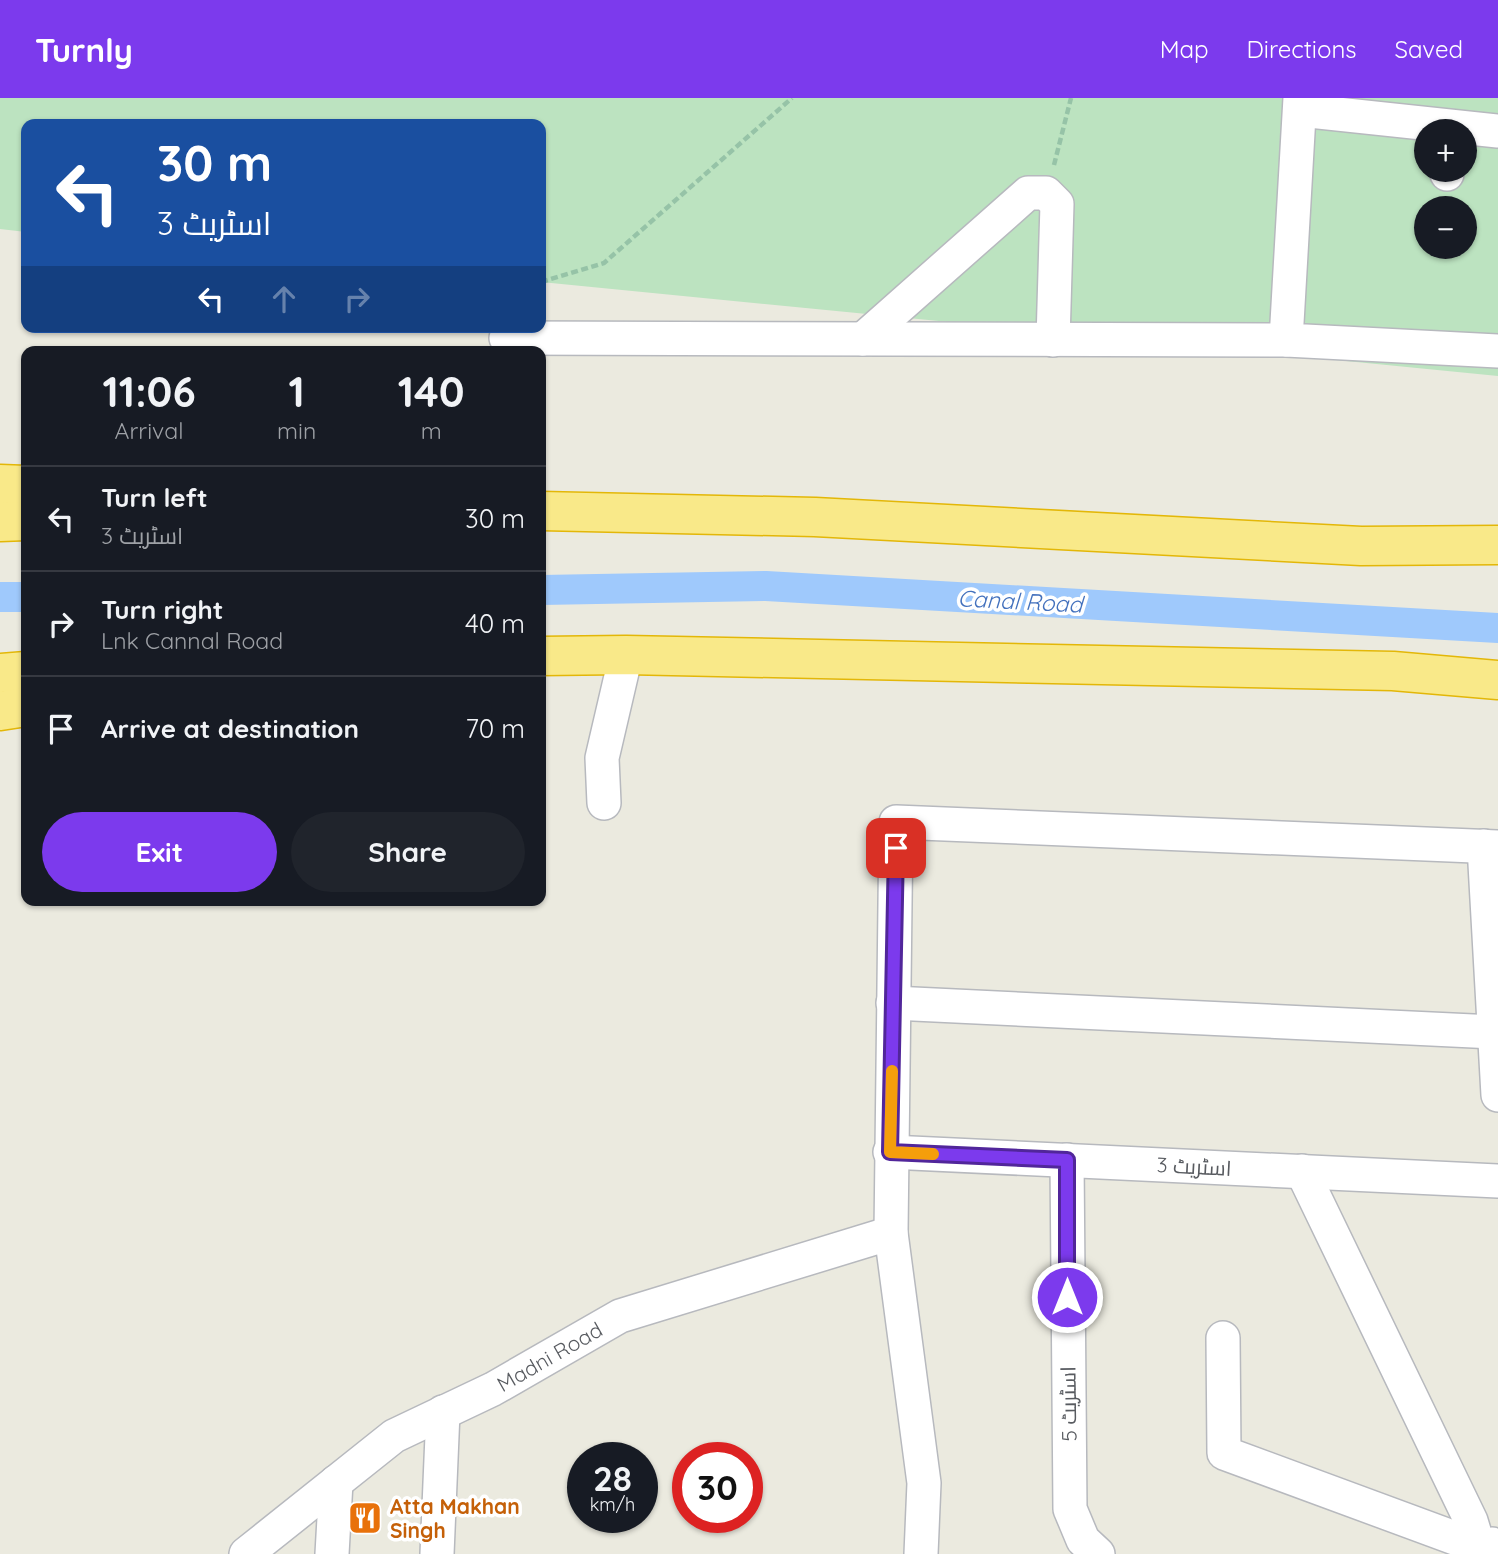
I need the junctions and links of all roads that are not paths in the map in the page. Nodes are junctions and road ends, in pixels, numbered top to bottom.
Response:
1 (1300, 104) edge
2 (1366, 107) edge
3 (1414, 119) edge
4 (1477, 130) edge
5 (1498, 131) edge
6 (506, 338) dead end
7 (863, 339) junction
8 (1053, 340) junction
9 (1286, 340) junction
10 (1498, 351) edge
11 (0, 484) edge
12 (21, 485) edge
13 (546, 511) edge
14 (21, 521) edge
15 (0, 522) edge
16 (1498, 545) edge
17 (626, 655) junction
18 (546, 656) edge
19 (21, 671) edge
20 (0, 673) edge
21 (1498, 680) edge
22 (21, 708) edge
23 (0, 711) edge
24 (604, 803) dead end
25 (1491, 847) edge
26 (893, 1003) junction
27 (1494, 1032) junction
28 (1498, 1095) edge
29 (890, 1152) junction
30 (1067, 1160) junction
31 (1302, 1171) junction
32 (1498, 1181) edge
33 (891, 1233) junction
34 (1223, 1338) dead end
35 (443, 1412) junction
36 (336, 1482) junction
37 (1486, 1548) edge
38 (246, 1554) edge
39 (332, 1554) edge
40 (437, 1554) edge
41 (921, 1554) edge
42 (1098, 1554) edge

1 - 2 street
1 - 9 street
2 - 3 street
4 - 5 street
6 - 7 street
7 - 8 street
7 - 8 street
8 - 9 street
9 - 10 street
11 - 12 highway
13 - 16 highway
14 - 15 highway
17 - 18 highway
17 - 21 highway
17 - 24 street
19 - 20 highway
22 - 23 highway
25 - 26 street
25 - 27 street
26 - 27 street
26 - 29 street
27 - 28 street
29 - 30 street, اسٹریٹ 3
29 - 33 street
30 - 31 street, اسٹریٹ 3
30 - 42 street, اسٹریٹ 5
31 - 32 street, اسٹریٹ 3
31 - 37 street
33 - 35 street, Madni Road
33 - 41 street
34 - 37 street
35 - 36 street, Madni Road
35 - 40 street
36 - 38 street, Madni Road
36 - 39 street

